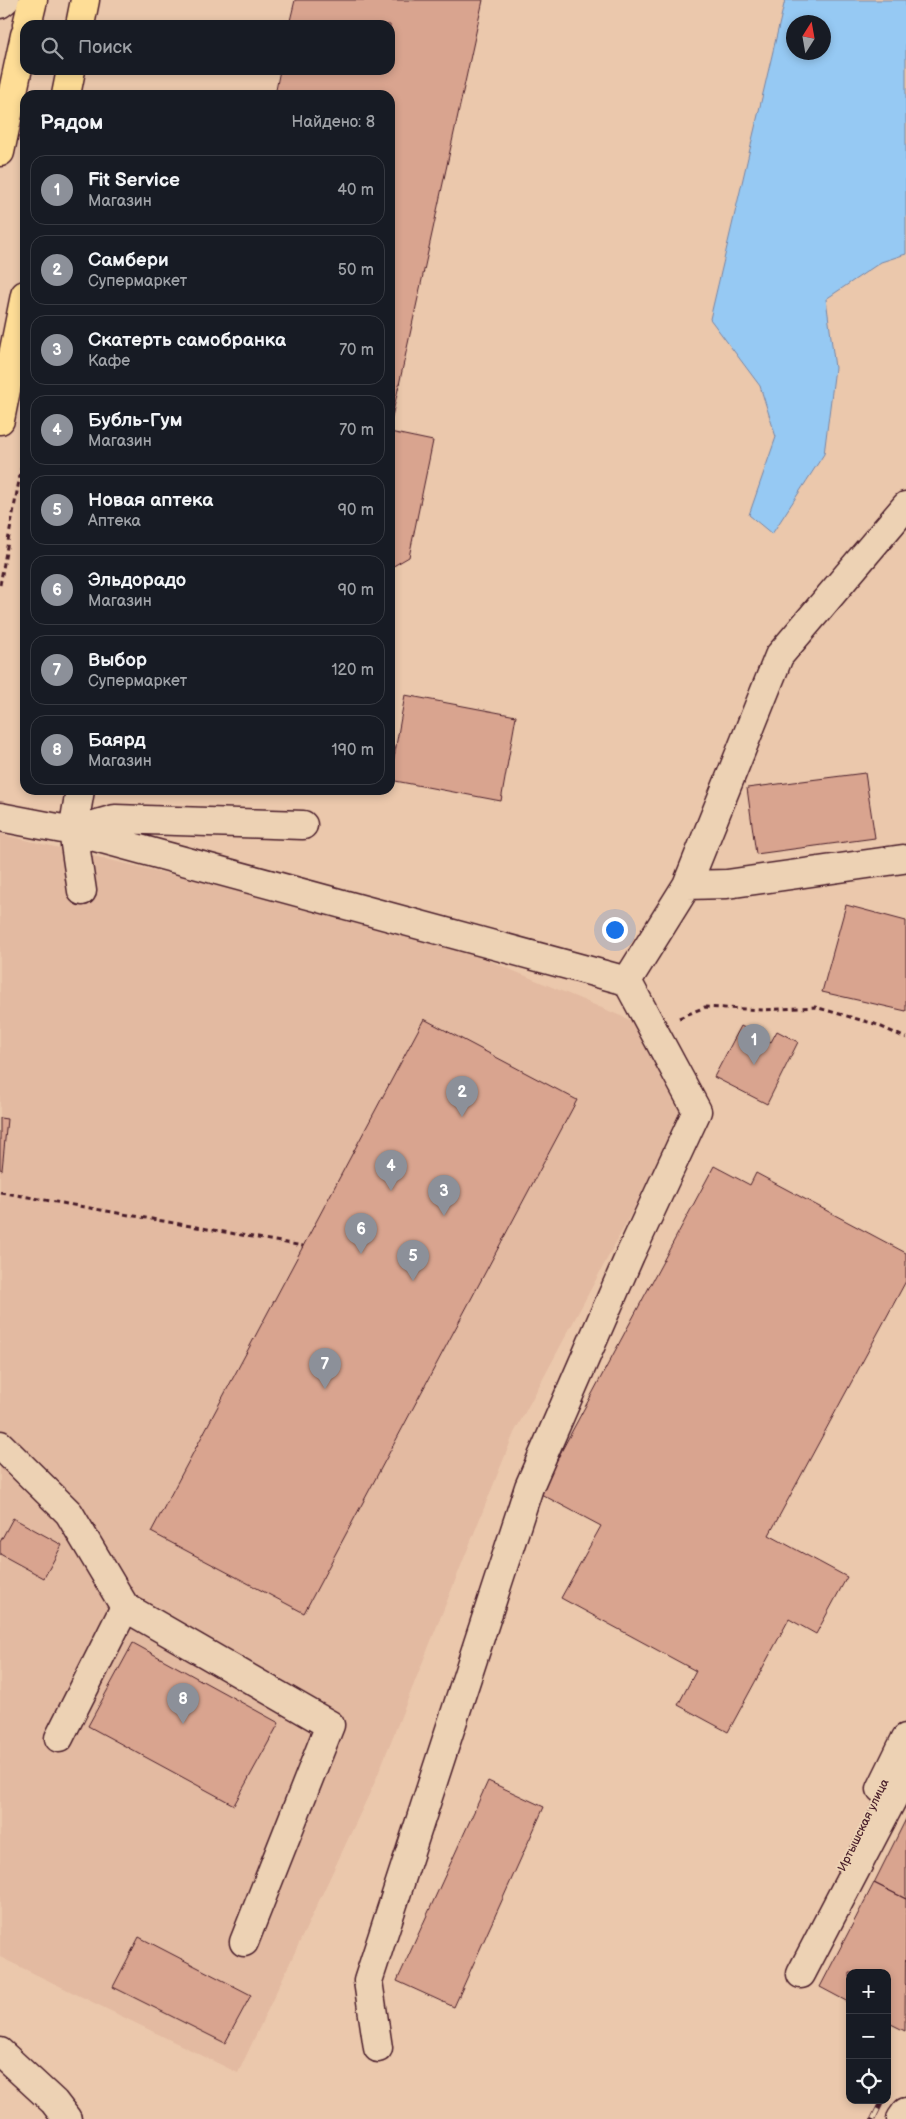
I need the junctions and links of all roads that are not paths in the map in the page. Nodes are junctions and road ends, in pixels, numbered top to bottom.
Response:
1 (5, 0) edge
2 (33, 0) edge
3 (85, 0) edge
4 (0, 4) edge
5 (28, 20) edge
6 (81, 20) edge
7 (20, 58) edge
8 (70, 75) edge
9 (67, 90) edge
10 (0, 152) edge
11 (20, 320) edge
12 (0, 420) edge
13 (906, 506) edge
14 (79, 795) edge
15 (0, 817) edge
16 (303, 825) dead end
17 (73, 831) junction
18 (903, 859) dead end
19 (687, 885) junction
20 (82, 891) dead end
21 (627, 981) junction
22 (0, 1445) edge
23 (125, 1607) junction
24 (60, 1738) dead end
25 (906, 1738) edge
26 (906, 1773) edge
27 (820, 1911) dead end
28 (244, 1942) dead end
29 (801, 1974) dead end
30 (378, 2048) dead end
31 (0, 2052) edge
32 (906, 2112) edge
33 (67, 2119) edge
34 (901, 2119) edge

1 - 4 street
2 - 5 main road
3 - 6 main road
7 - 10 main road
8 - 9 main road
11 - 12 main road
13 - 19 street
14 - 17 street
15 - 17 street
16 - 17 street
17 - 20 street
17 - 21 street
18 - 19 street
19 - 21 street
21 - 30 street
22 - 23 street
23 - 24 street
23 - 28 street
25 - 27 street, Иртышская улица
26 - 29 street
31 - 33 street
32 - 34 street

